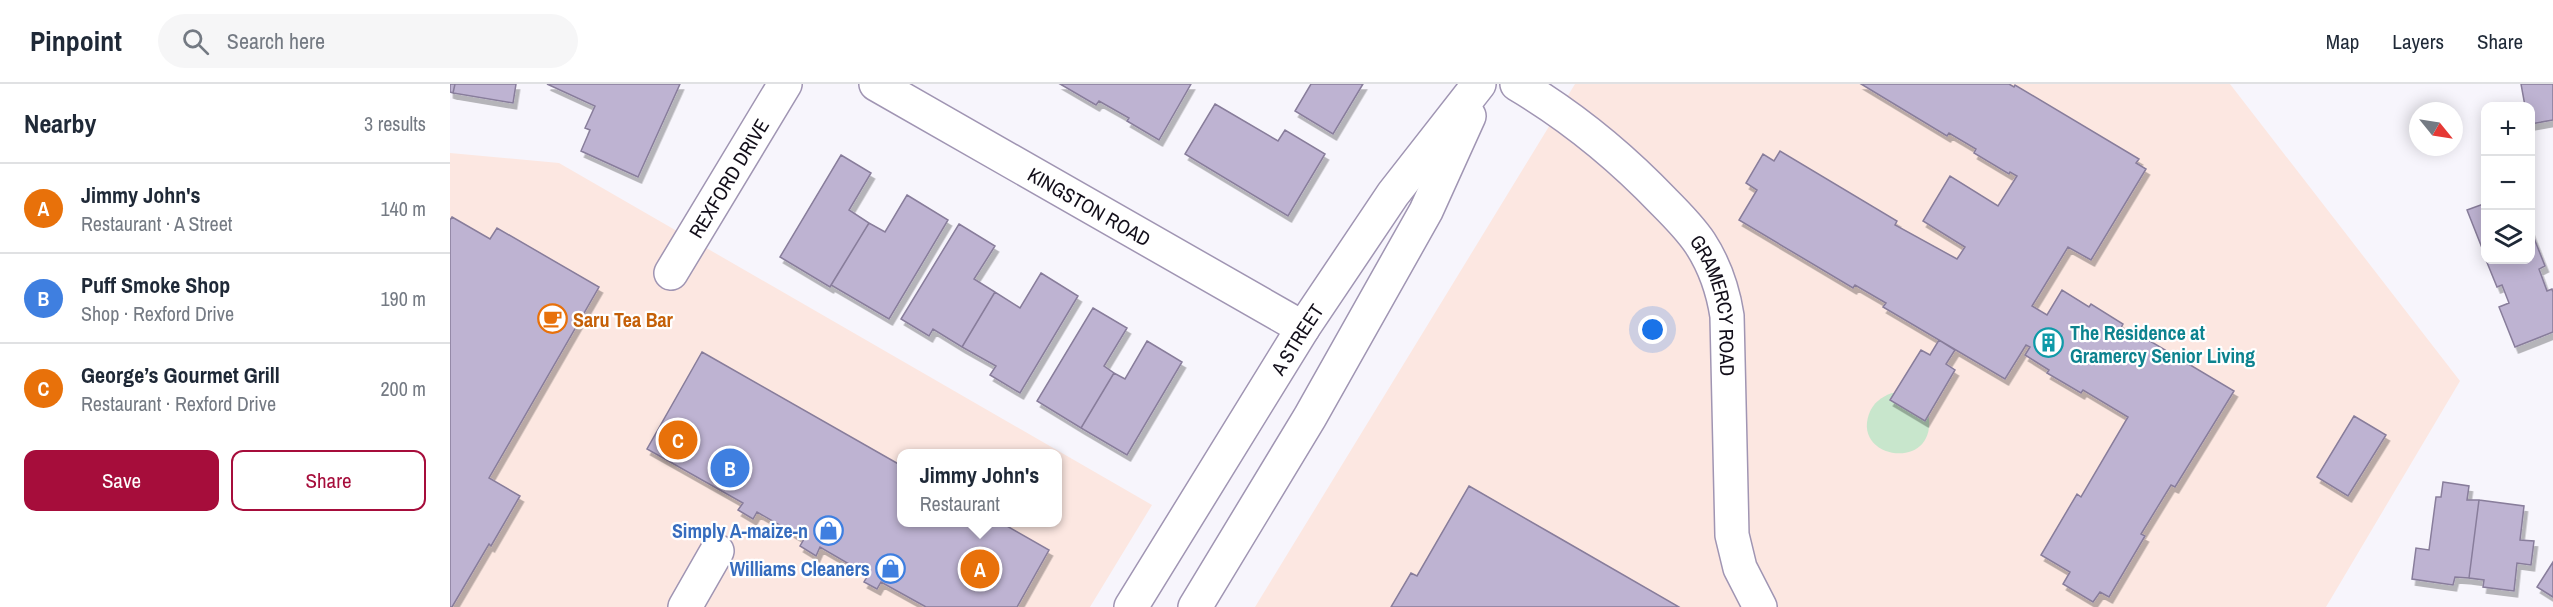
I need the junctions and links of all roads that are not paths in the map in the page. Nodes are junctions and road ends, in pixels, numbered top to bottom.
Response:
1 (785, 84) edge
2 (876, 84) edge
3 (1479, 84) edge
4 (1484, 84) edge
5 (1517, 84) edge
6 (671, 273) dead end
7 (1303, 328) junction
8 (717, 551) dead end
9 (685, 607) edge
10 (1131, 607) edge
11 (1195, 607) edge
12 (1760, 607) edge

1 - 6 main road, REXFORD DRIVE
2 - 7 main road, KINGSTON ROAD
3 - 7 main road, A STREET
4 - 11 main road
5 - 12 main road, GRAMERCY ROAD
7 - 10 main road, A STREET
8 - 9 main road

